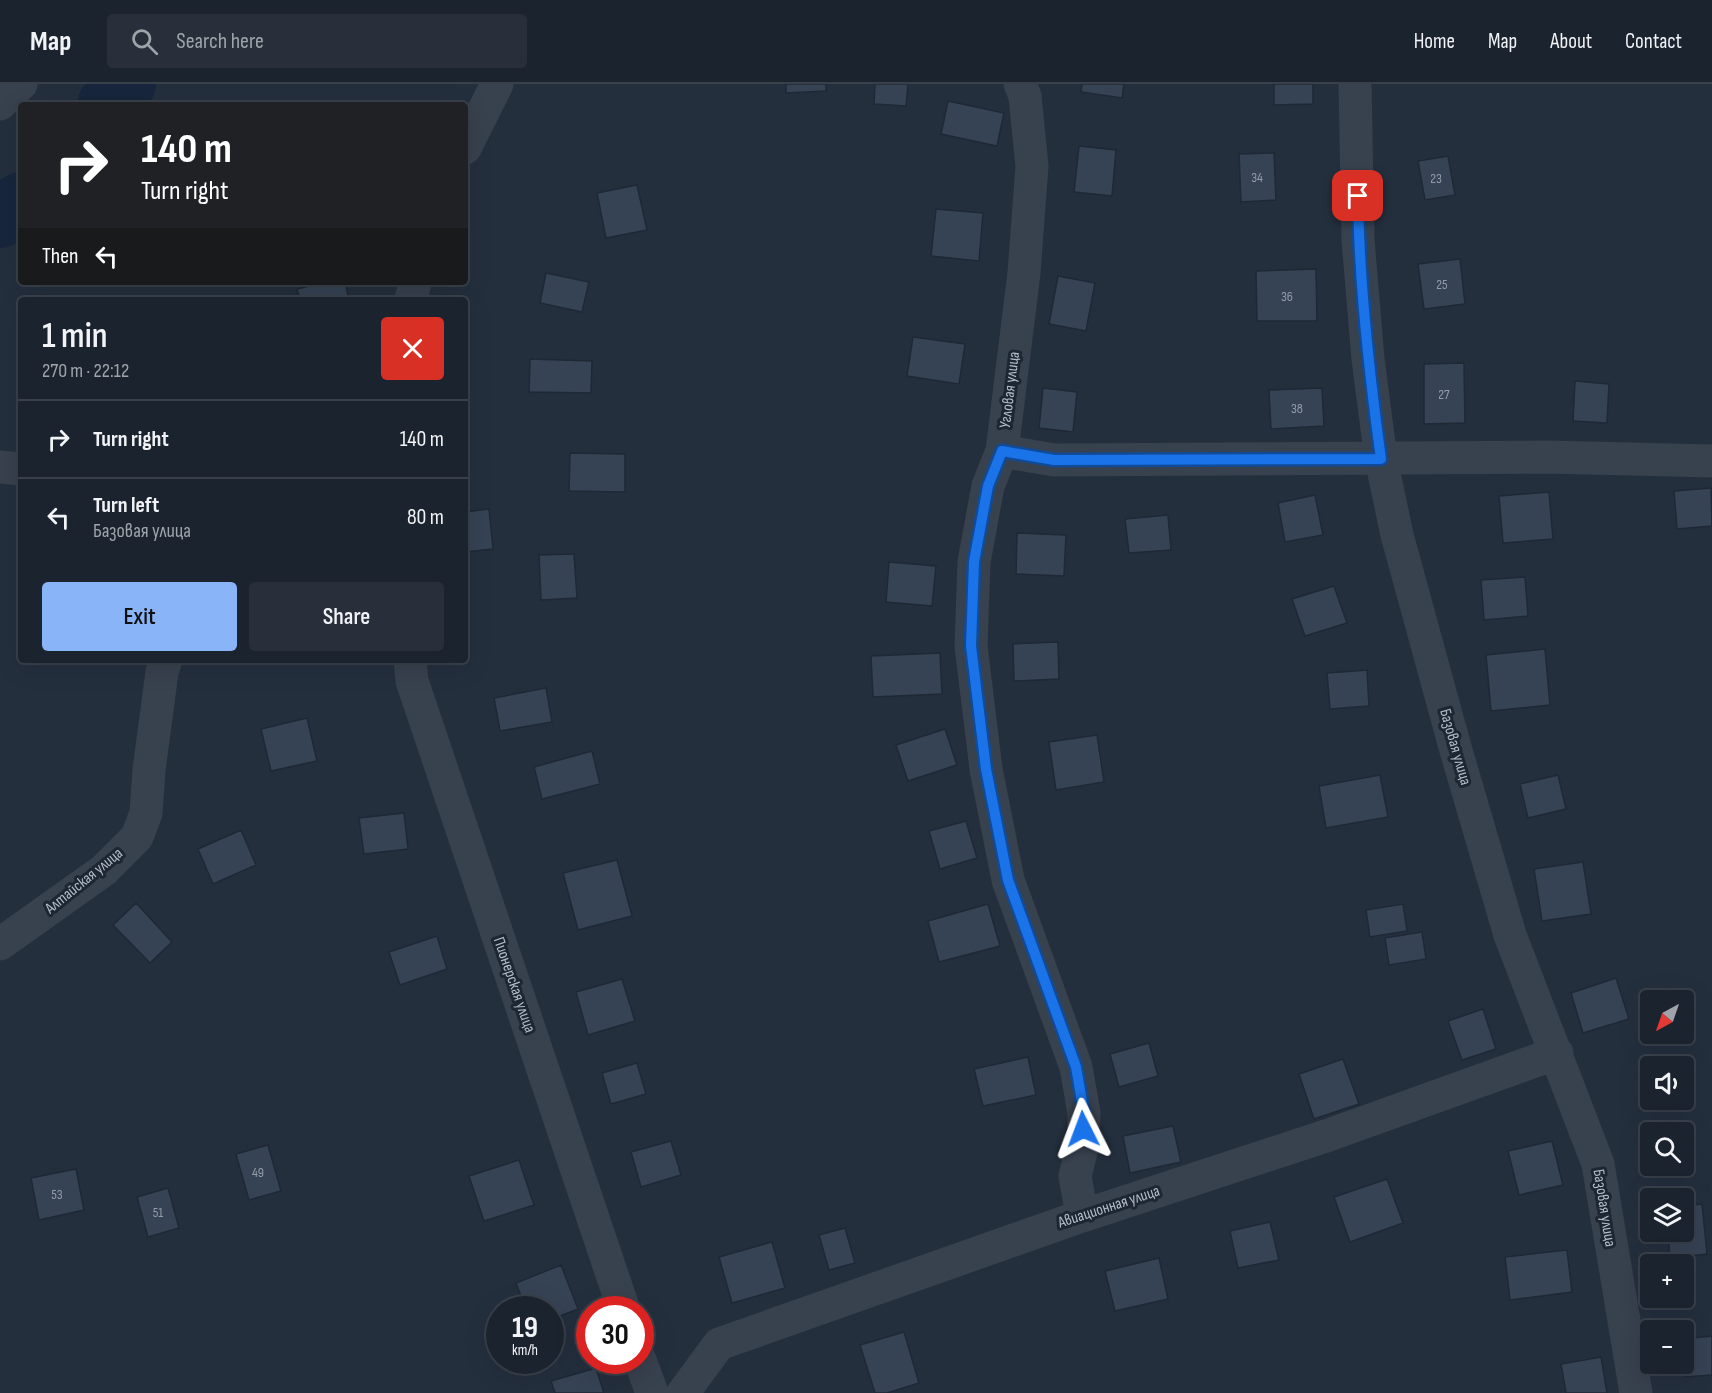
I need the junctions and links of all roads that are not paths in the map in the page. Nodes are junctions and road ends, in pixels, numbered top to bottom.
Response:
1 (21, 84) edge
2 (497, 84) edge
3 (1020, 84) edge
4 (1355, 84) edge
5 (0, 104) edge
6 (468, 142) edge
7 (1002, 451) junction
8 (1381, 459) junction
9 (1712, 461) edge
10 (0, 467) edge
11 (18, 469) edge
12 (165, 663) edge
13 (410, 663) edge
14 (0, 944) edge
15 (1557, 1053) junction
16 (1082, 1216) junction
17 (619, 1296) edge
18 (645, 1374) edge
19 (652, 1393) edge
20 (683, 1393) edge
21 (1636, 1393) edge

1 - 5 street
2 - 6 street
3 - 7 street, Угловая улица
4 - 8 street, Базовая улица
7 - 8 street
7 - 16 street, Угловая улица
8 - 9 street
8 - 15 street, Базовая улица
10 - 11 street
12 - 14 street, Алтайская улица
13 - 17 street, Пионерская улица
15 - 16 street, Авиационная улица
15 - 21 street, Базовая улица
16 - 20 street, Авиационная улица
18 - 19 street

